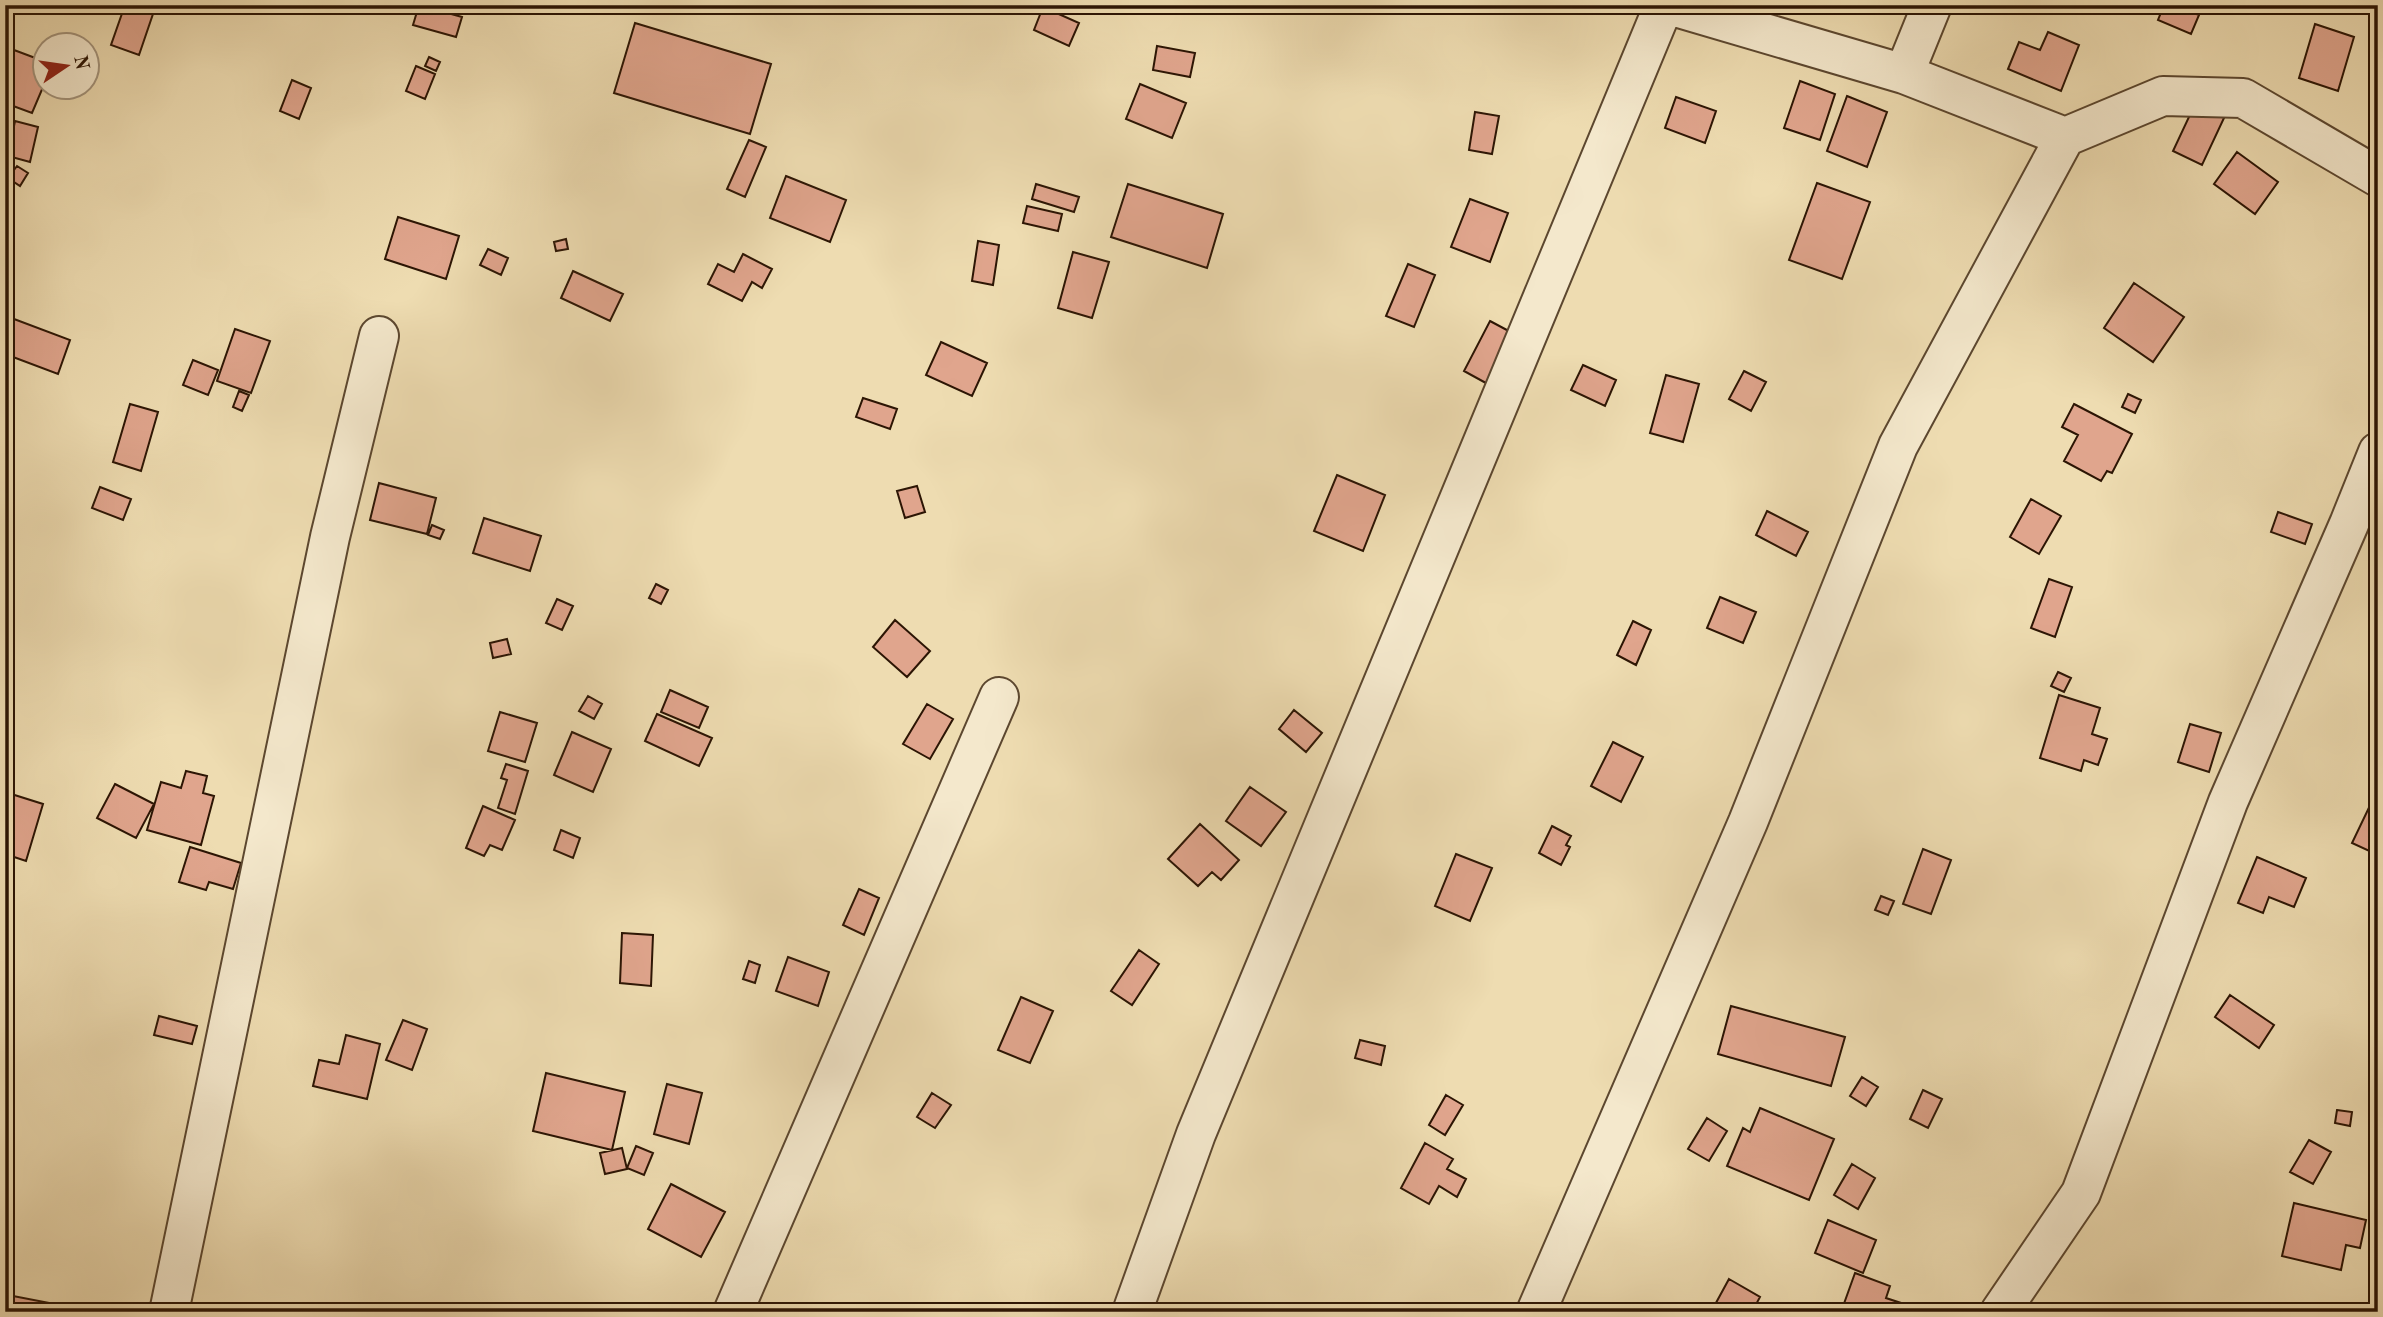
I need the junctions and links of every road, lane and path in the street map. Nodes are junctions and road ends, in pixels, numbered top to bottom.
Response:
1 (1666, 5) edge
2 (1932, 5) edge
3 (1905, 74) junction
4 (2065, 137) junction
5 (2378, 177) edge
6 (379, 336) dead end
7 (2378, 452) edge
8 (999, 696) dead end
9 (169, 1312) edge
10 (733, 1312) edge
11 (1132, 1312) edge
12 (1536, 1312) edge
13 (2000, 1312) edge

1 - 3 street
1 - 11 street
2 - 3 street
3 - 4 street
4 - 5 street
4 - 12 street
6 - 9 street
7 - 13 street
8 - 10 street

